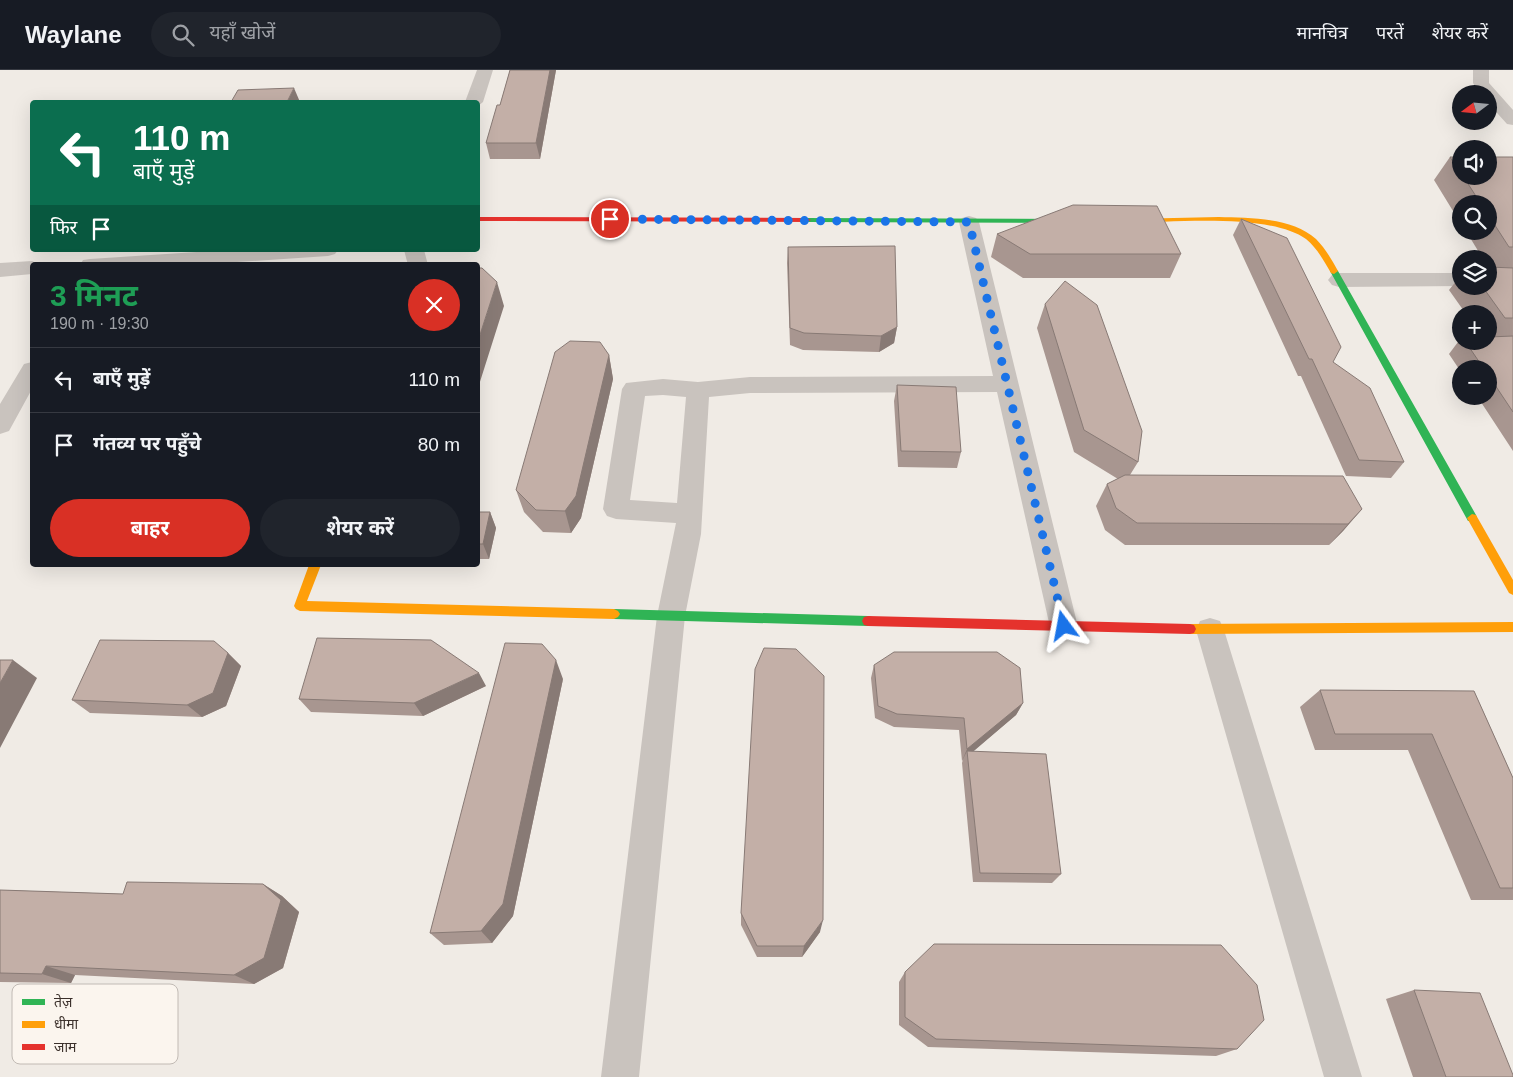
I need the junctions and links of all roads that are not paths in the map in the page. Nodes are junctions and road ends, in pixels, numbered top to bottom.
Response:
1 (485, 70) edge
2 (1482, 70) edge
3 (1482, 85) edge
4 (475, 100) edge
5 (1498, 104) edge
6 (1513, 120) edge
7 (480, 219) edge
8 (1079, 221) edge
9 (1118, 221) edge
10 (969, 222) junction
11 (297, 252) edge
12 (142, 262) edge
13 (30, 268) edge
14 (0, 270) edge
15 (1340, 280) junction
16 (1452, 280) edge
17 (30, 373) edge
18 (1007, 384) junction
19 (698, 390) junction
20 (0, 425) edge
21 (689, 514) junction
22 (314, 567) edge
23 (1513, 590) edge
24 (671, 616) junction
25 (1064, 626) junction
26 (1513, 627) edge
27 (1210, 630) junction
28 (620, 1077) edge
29 (1343, 1077) edge

1 - 4 street
2 - 3 street
5 - 6 street
7 - 10 street
8 - 10 street
9 - 15 street
10 - 18 street
11 - 12 street
13 - 14 street
15 - 16 street
15 - 23 street
17 - 20 street
18 - 19 street
18 - 25 street
19 - 21 street
19 - 21 street
21 - 24 street
22 - 24 street
24 - 25 street
24 - 28 street
25 - 27 street
26 - 27 street
27 - 29 street

